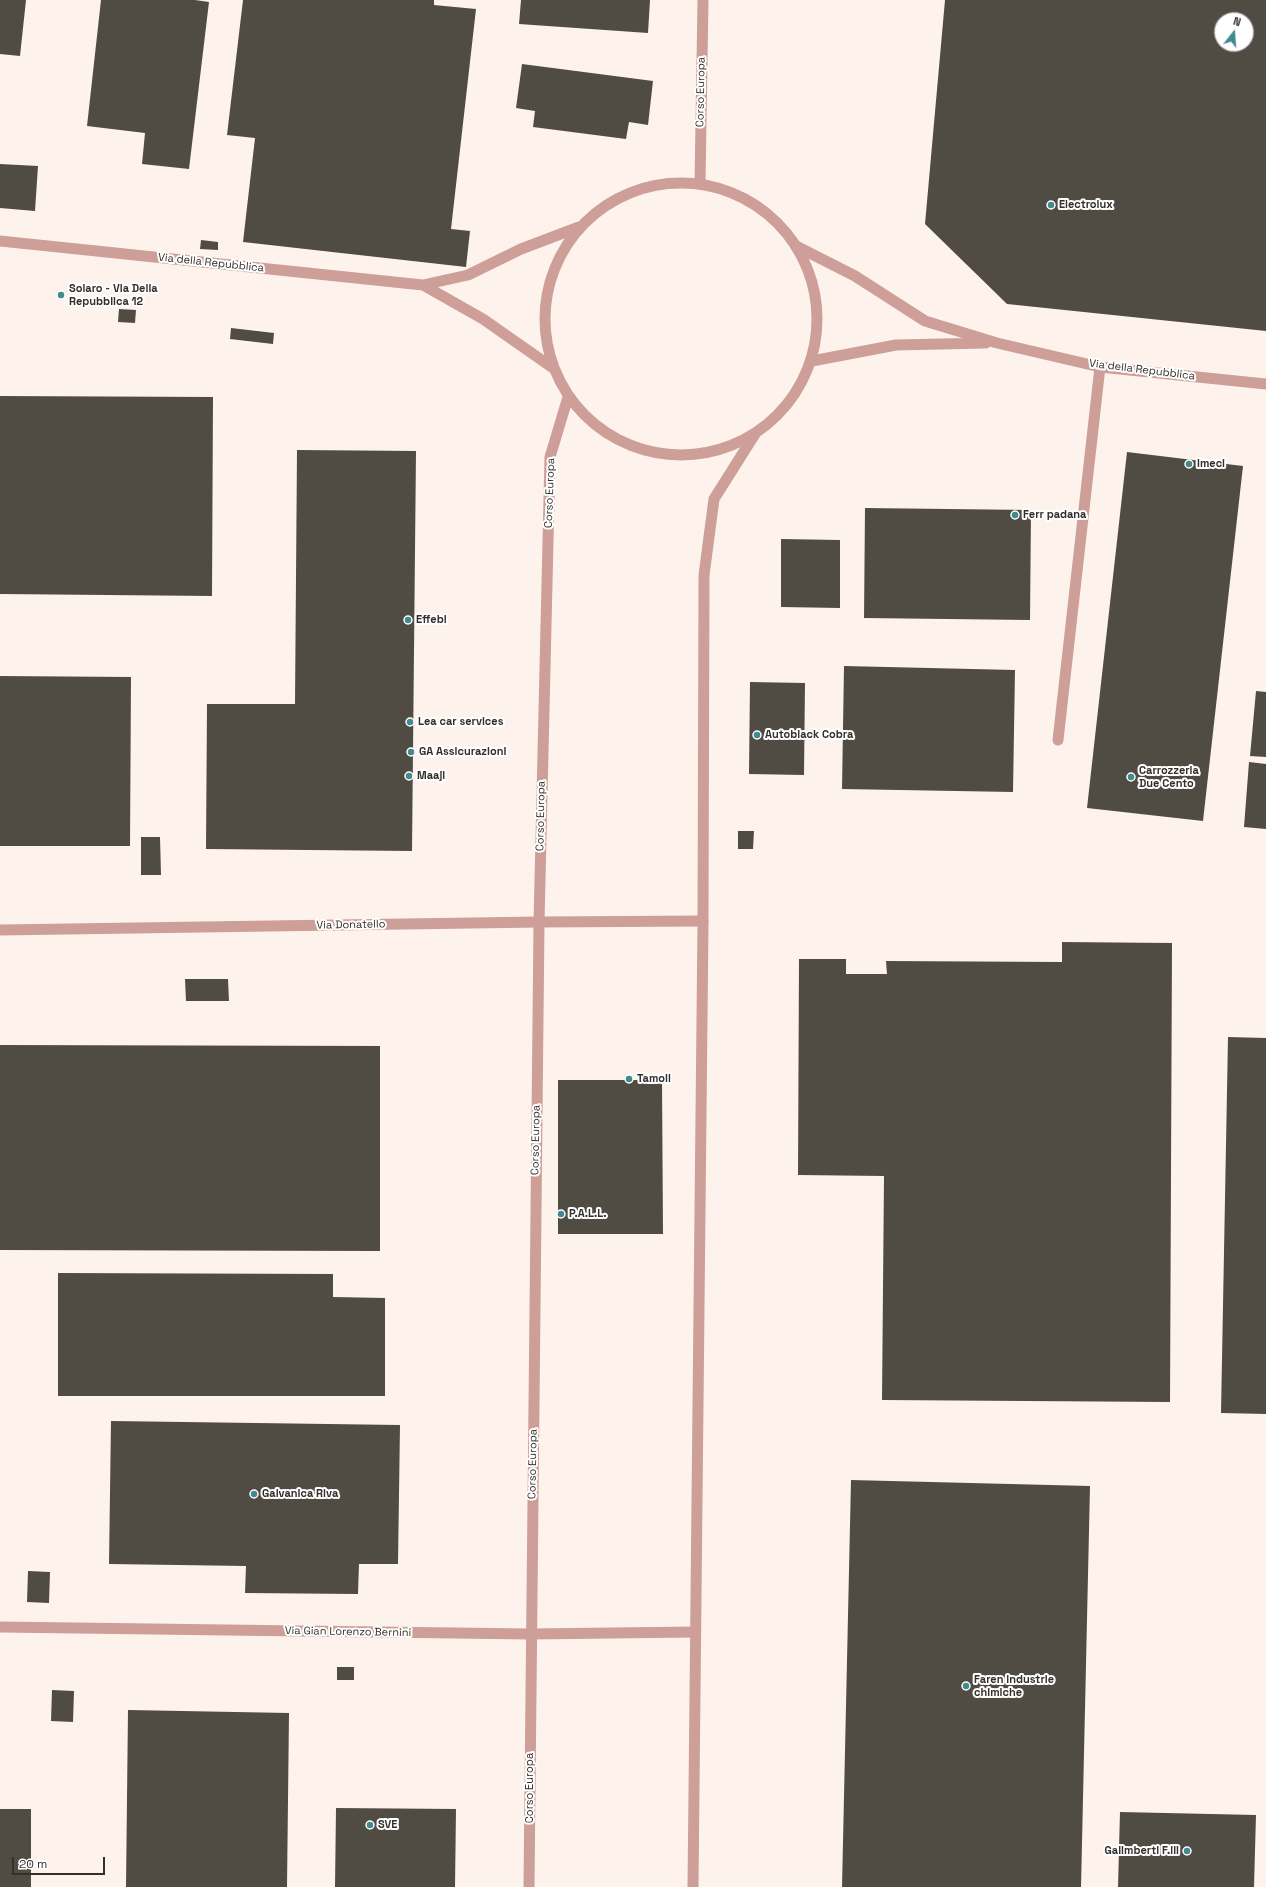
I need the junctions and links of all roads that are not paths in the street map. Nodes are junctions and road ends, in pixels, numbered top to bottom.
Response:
1 (703, 0) edge
2 (700, 184) junction
3 (579, 227) junction
4 (0, 241) edge
5 (796, 246) junction
6 (423, 285) junction
7 (997, 343) junction
8 (812, 361) junction
9 (1100, 367) junction
10 (553, 368) junction
11 (1266, 384) edge
12 (568, 397) junction
13 (756, 434) junction
14 (1058, 740) dead end
15 (703, 921) junction
16 (539, 922) junction
17 (0, 930) edge
18 (0, 1627) edge
19 (695, 1632) junction
20 (530, 1634) junction
21 (529, 1887) edge
22 (693, 1887) edge

1 - 2 street, Corso Europa
2 - 3 street
2 - 5 street
3 - 6 street, Via della Repubblica
3 - 10 street
4 - 6 street, Via della Repubblica
5 - 7 street, Via della Repubblica
5 - 8 street
6 - 10 street, Via della Repubblica
7 - 8 street, Via della Repubblica
7 - 9 street, Via della Repubblica
8 - 13 street
9 - 11 street, Via della Repubblica
9 - 14 street
10 - 12 street
12 - 13 street
12 - 16 street, Corso Europa
13 - 15 street
15 - 16 street, Via Donatello
15 - 19 street
16 - 17 street, Via Donatello
16 - 20 street, Corso Europa
18 - 20 street, Via Gian Lorenzo Bernini
19 - 20 street, Via Gian Lorenzo Bernini
19 - 22 street
20 - 21 street, Corso Europa

